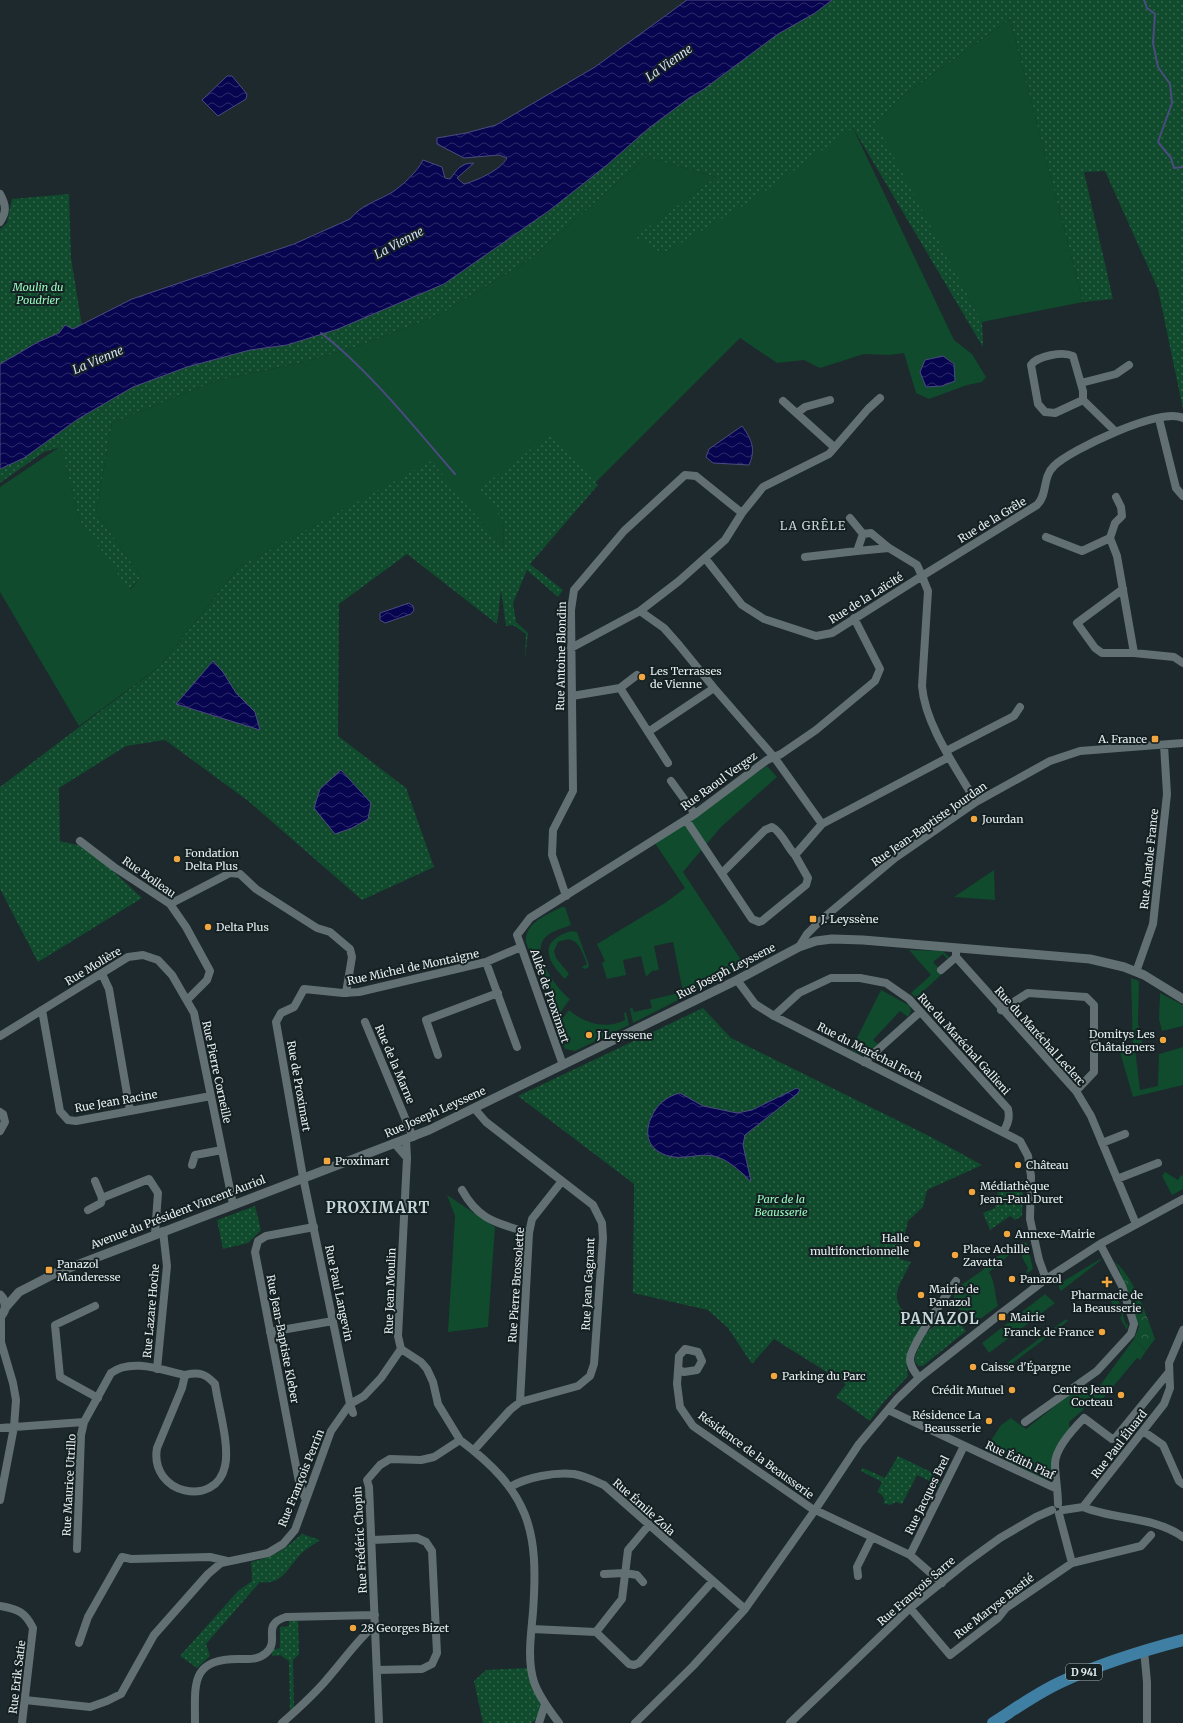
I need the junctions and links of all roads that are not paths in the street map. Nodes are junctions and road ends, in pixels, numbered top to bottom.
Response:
1 (0, 194) edge
2 (0, 222) edge
3 (1129, 365) dead end
4 (1081, 383) junction
5 (880, 398) dead end
6 (830, 400) dead end
7 (1083, 400) junction
8 (783, 401) dead end
9 (797, 413) junction
10 (1183, 418) edge
11 (1159, 419) junction
12 (1115, 431) junction
13 (834, 447) junction
14 (1183, 496) edge
15 (1116, 497) dead end
16 (742, 513) junction
17 (850, 518) dead end
18 (863, 534) junction
19 (1046, 537) dead end
20 (1110, 538) junction
21 (889, 548) junction
22 (857, 551) junction
23 (805, 557) dead end
24 (706, 558) junction
25 (922, 576) junction
26 (1123, 590) junction
27 (640, 611) junction
28 (854, 618) junction
29 (571, 648) junction
30 (1134, 653) junction
31 (1183, 663) edge
32 (637, 675) dead end
33 (620, 688) junction
34 (714, 688) junction
35 (572, 696) junction
36 (1020, 706) dead end
37 (648, 732) junction
38 (1183, 743) edge
39 (1164, 745) junction
40 (947, 754) junction
41 (774, 757) junction
42 (668, 763) dead end
43 (671, 780) dead end
44 (976, 802) junction
45 (694, 814) junction
46 (686, 820) junction
47 (822, 824) junction
48 (80, 841) dead end
49 (795, 855) junction
50 (722, 873) junction
51 (566, 896) junction
52 (170, 904) junction
53 (817, 925) junction
54 (517, 935) joint
55 (816, 941) junction
56 (521, 947) junction
57 (799, 947) junction
58 (956, 952) junction
59 (486, 962) junction
60 (941, 970) dead end
61 (1136, 972) junction
62 (102, 974) junction
63 (737, 980) junction
64 (346, 993) junction
65 (498, 993) junction
66 (1183, 999) edge
67 (187, 1000) junction
68 (294, 1007) joint
69 (42, 1010) junction
70 (1001, 1010) junction
71 (920, 1012) junction
72 (774, 1016) junction
73 (365, 1022) dead end
74 (0, 1036) edge
75 (517, 1047) dead end
76 (438, 1055) dead end
77 (864, 1062) junction
78 (563, 1065) junction
79 (1076, 1091) junction
80 (211, 1096) junction
81 (474, 1108) junction
82 (130, 1110) junction
83 (0, 1112) edge
84 (0, 1131) edge
85 (1003, 1132) junction
86 (1124, 1134) dead end
87 (409, 1138) junction
88 (1102, 1142) junction
89 (394, 1144) junction
90 (222, 1150) junction
91 (407, 1158) junction
92 (1158, 1163) dead end
93 (192, 1165) dead end
94 (303, 1177) junction
95 (1118, 1179) junction
96 (95, 1181) dead end
97 (562, 1181) junction
98 (462, 1190) dead end
99 (102, 1198) junction
100 (1183, 1199) edge
101 (233, 1204) junction
102 (88, 1210) dead end
103 (1136, 1224) junction
104 (314, 1227) junction
105 (159, 1232) junction
106 (529, 1233) junction
107 (1100, 1244) junction
108 (1046, 1279) junction
109 (956, 1281) dead end
110 (19, 1292) junction
111 (0, 1294) edge
112 (95, 1306) dead end
113 (2, 1314) edge
114 (333, 1321) junction
115 (1183, 1330) edge
116 (270, 1332) junction
117 (1181, 1339) edge
118 (0, 1340) edge
119 (401, 1349) junction
120 (157, 1368) junction
121 (679, 1370) dead end
122 (1169, 1372) junction
123 (184, 1375) junction
124 (919, 1378) junction
125 (98, 1398) junction
126 (520, 1402) junction
127 (350, 1404) junction
128 (888, 1410) junction
129 (353, 1413) dead end
130 (84, 1422) junction
131 (1025, 1422) dead end
132 (14, 1427) junction
133 (0, 1428) edge
134 (1143, 1431) junction
135 (460, 1440) junction
136 (964, 1446) junction
137 (474, 1450) junction
138 (1183, 1484) edge
139 (510, 1487) junction
140 (1057, 1489) junction
141 (305, 1498) junction
142 (0, 1500) edge
143 (1083, 1507) junction
144 (816, 1510) junction
145 (1058, 1510) junction
146 (649, 1525) junction
147 (1151, 1535) dead end
148 (872, 1537) junction
149 (1183, 1537) edge
150 (372, 1540) junction
151 (77, 1549) dead end
152 (910, 1555) junction
153 (227, 1561) junction
154 (1072, 1563) junction
155 (625, 1573) junction
156 (604, 1574) dead end
157 (858, 1576) dead end
158 (643, 1582) dead end
159 (712, 1582) junction
160 (942, 1582) junction
161 (0, 1606) edge
162 (910, 1608) junction
163 (745, 1609) junction
164 (375, 1615) junction
165 (375, 1625) junction
166 (532, 1629) junction
167 (596, 1632) junction
168 (1183, 1640) edge
169 (79, 1643) dead end
170 (1144, 1650) junction
171 (377, 1670) junction
172 (25, 1700) junction
173 (545, 1704) junction
174 (638, 1722) edge
175 (22, 1723) edge
176 (195, 1723) edge
177 (282, 1723) edge
178 (379, 1723) edge
179 (539, 1723) edge
180 (560, 1723) edge
181 (790, 1723) edge
182 (993, 1723) edge
183 (1147, 1723) edge

1 - 2 street
3 - 4 street
4 - 7 street
4 - 7 street
5 - 13 street
6 - 9 street
7 - 12 street
8 - 9 street
9 - 13 street
10 - 11 street, Rue de la Grêle
11 - 12 street, Rue de la Grêle
11 - 14 street
12 - 25 street, Rue de la Grêle
13 - 16 street
15 - 20 street
16 - 24 street
16 - 29 street, Rue Antoine Blondin
17 - 18 street
18 - 21 street
18 - 22 street
19 - 20 street
20 - 26 street
21 - 22 street
21 - 25 street
22 - 23 street
24 - 27 street
24 - 28 street, Rue de la Laïcité
25 - 28 street, Rue de la Laïcité
25 - 40 street
26 - 30 street
26 - 30 street
27 - 29 street
27 - 34 street
28 - 41 street, Rue Raoul Vergez
29 - 35 street, Rue Antoine Blondin
30 - 31 street
32 - 33 street
33 - 35 street
33 - 37 street
34 - 37 street
34 - 41 street
35 - 51 street, Rue Antoine Blondin
36 - 40 street
37 - 42 street
38 - 39 street, Rue Jean-Baptiste Jourdan
39 - 44 street, Rue Jean-Baptiste Jourdan
39 - 61 street, Rue Anatole France
40 - 44 street
40 - 47 street
41 - 45 street, Rue Raoul Vergez
41 - 47 street
43 - 45 street
44 - 53 street, Rue Jean-Baptiste Jourdan
45 - 46 street, Rue Raoul Vergez
46 - 50 street
46 - 51 street, Rue Raoul Vergez
47 - 49 street
48 - 52 street, Rue Boileau
49 - 50 street
49 - 50 street
51 - 54 street, Rue Raoul Vergez
52 - 64 street
52 - 67 street, Rue Boileau
53 - 55 street
53 - 57 street, Rue Jean-Baptiste Jourdan
54 - 56 street, Allée de Proximart
55 - 57 street, Rue Joseph Leyssene
55 - 58 street, Rue Joseph Leyssene
56 - 59 street, Rue Michel de Montaigne
56 - 78 street, Allée de Proximart
57 - 63 street, Rue Joseph Leyssene
58 - 60 street
58 - 61 street, Rue Joseph Leyssene
58 - 70 street, Rue du Maréchal Leclerc
59 - 64 street, Rue Michel de Montaigne
59 - 65 street
61 - 66 street, Rue Joseph Leyssene
62 - 67 street, Rue Molière
62 - 69 street, Rue Molière
62 - 82 street
63 - 72 street, Rue du Maréchal Foch
63 - 78 street, Rue Joseph Leyssene
64 - 68 street, Rue Michel de Montaigne
65 - 75 street
65 - 76 street
67 - 80 street, Rue Pierre Corneille
68 - 94 street, Rue de Proximart
69 - 74 street, Rue Molière
69 - 82 street, Rue Jean Racine
70 - 79 street, Rue du Maréchal Leclerc
70 - 79 street
71 - 72 street, Rue du Maréchal Gallieni
71 - 77 street
71 - 85 street, Rue du Maréchal Gallieni
72 - 77 street, Rue du Maréchal Foch
73 - 87 street, Rue de la Marne
77 - 85 street, Rue du Maréchal Foch
78 - 81 street, Rue Joseph Leyssene
79 - 88 street, Rue du Maréchal Leclerc
80 - 82 street, Rue Jean Racine
80 - 90 street, Rue Pierre Corneille
81 - 87 street, Rue Joseph Leyssene
81 - 97 street, Rue Jean Gagnant
83 - 84 street
85 - 108 street, Rue du Maréchal Foch
86 - 88 street
87 - 89 street, Rue Joseph Leyssene
87 - 91 street, Rue Jean Moulin
88 - 95 street, Rue du Maréchal Leclerc
89 - 91 street
89 - 94 street, Rue Joseph Leyssene
90 - 93 street
90 - 101 street, Rue Pierre Corneille
91 - 119 street, Rue Jean Moulin
92 - 95 street
94 - 101 street, Avenue du Président Vincent Auriol
94 - 104 street, Rue Paul Langevin
95 - 103 street, Rue du Maréchal Leclerc
96 - 99 street
97 - 106 street, Rue Pierre Brossolette
97 - 126 street, Rue Jean Gagnant
98 - 106 street
99 - 102 street
99 - 105 street, Rue Lazare Hoche
100 - 103 street
101 - 105 street, Avenue du Président Vincent Auriol
103 - 107 street
104 - 114 street, Rue Paul Langevin
104 - 116 street, Rue Jean-Baptiste Kleber
105 - 110 street, Avenue du Président Vincent Auriol
105 - 120 street, Rue Lazare Hoche
106 - 126 street, Rue Pierre Brossolette
107 - 108 street
107 - 131 street
108 - 124 street
109 - 124 street
110 - 111 street, Avenue du Président Vincent Auriol
110 - 113 street, Avenue du Président Vincent Auriol
111 - 113 street
112 - 125 street
113 - 118 street
114 - 116 street
114 - 127 street, Rue Paul Langevin
115 - 117 street, Rue Paul Éluard
116 - 141 street, Rue Jean-Baptiste Kleber
117 - 122 street, Rue Paul Éluard
118 - 132 street
119 - 127 street, Rue Jean Moulin
119 - 135 street
120 - 123 street
120 - 125 street
121 - 144 street, Résidence de la Beausserie
122 - 134 street, Rue Paul Éluard
122 - 140 street
123 - 123 street
124 - 128 street
125 - 130 street
126 - 137 street, Rue Jean Gagnant
127 - 129 street, Rue Paul Langevin
127 - 141 street, Rue François Perrin
128 - 136 street, Rue Édith Piaf
128 - 144 street
130 - 132 street
130 - 151 street, Rue Maurice Utrillo
132 - 133 street
132 - 142 street
134 - 138 street
134 - 143 street, Rue Paul Éluard
135 - 137 street
135 - 150 street, Rue Frédéric Chopin
136 - 140 street, Rue Édith Piaf
136 - 152 street, Rue Jacques Brel
137 - 139 street
139 - 146 street, Rue Émile Zola
139 - 166 street
140 - 145 street
141 - 153 street, Rue François Perrin
143 - 145 street
143 - 149 street
144 - 148 street, Résidence de la Beausserie
144 - 163 street
145 - 154 street
145 - 160 street, Rue François Sarre
146 - 155 street
146 - 159 street, Rue Émile Zola
147 - 154 street, Rue Maryse Bastié
148 - 152 street, Résidence de la Beausserie
148 - 157 street
150 - 164 street, Rue Frédéric Chopin
150 - 171 street
152 - 160 street, Résidence de la Beausserie
153 - 169 street
153 - 172 street, Rue François Perrin
154 - 162 street, Rue Maryse Bastié
155 - 156 street
155 - 158 street
155 - 167 street
159 - 163 street, Rue Émile Zola
159 - 167 street
160 - 162 street, Rue François Sarre
161 - 172 street, Rue Erik Satie
162 - 181 street, Rue François Sarre
163 - 174 street
164 - 165 street, Rue Frédéric Chopin
164 - 176 street
165 - 171 street, Rue Frédéric Chopin
165 - 177 street
166 - 167 street
166 - 173 street
168 - 170 main road, D 941
170 - 182 main road, D 941
170 - 183 street
171 - 178 street, Rue Frédéric Chopin
172 - 175 street, Rue Erik Satie
173 - 179 street
173 - 180 street

